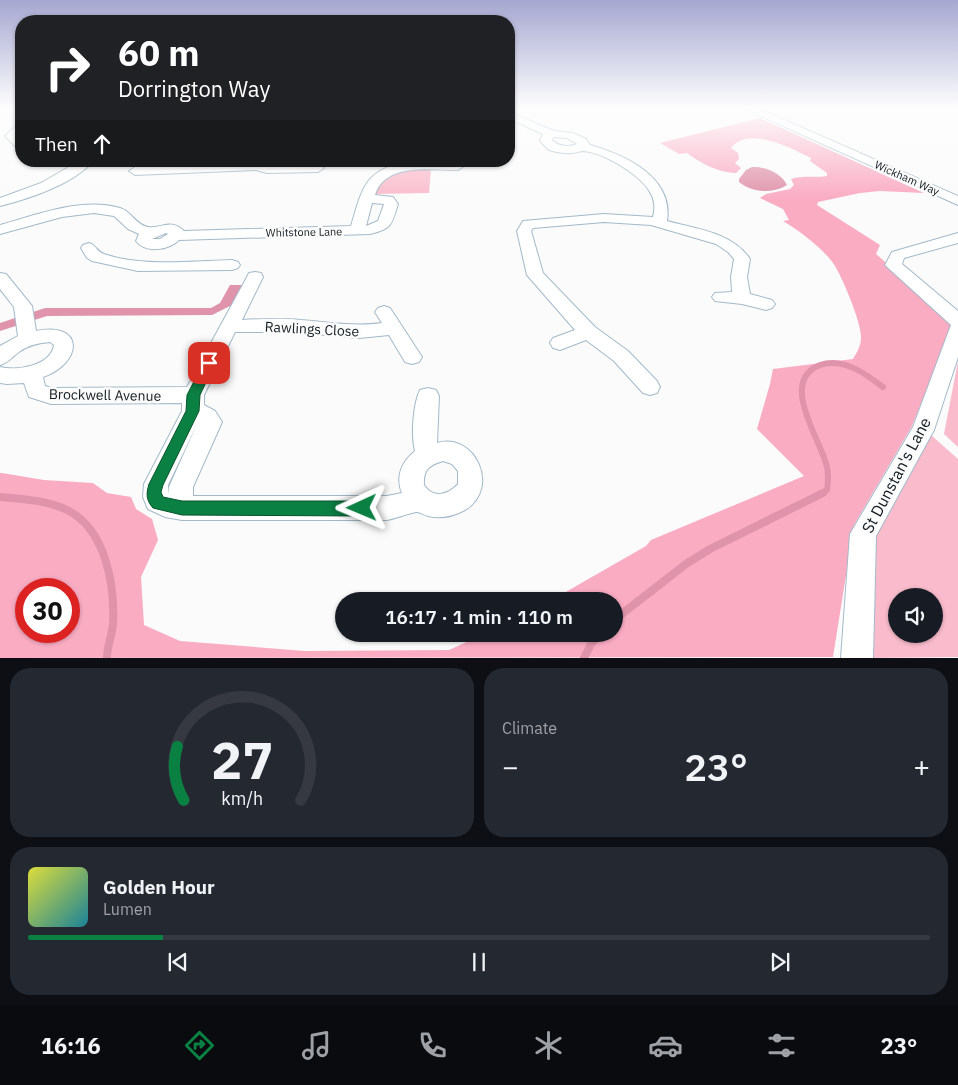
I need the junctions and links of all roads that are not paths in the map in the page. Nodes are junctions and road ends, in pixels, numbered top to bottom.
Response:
1 (546, 138) edge
2 (577, 138) edge
3 (815, 138) edge
4 (583, 147) junction
5 (80, 167) edge
6 (194, 167) edge
7 (264, 167) edge
8 (413, 167) edge
9 (318, 168) dead end
10 (366, 169) dead end
11 (135, 171) dead end
12 (382, 174) junction
13 (368, 196) junction
14 (958, 201) edge
15 (0, 202) edge
16 (659, 223) junction
17 (0, 230) edge
18 (357, 231) junction
19 (958, 238) edge
20 (149, 239) junction
21 (89, 248) dead end
22 (121, 264) junction
23 (232, 265) dead end
24 (254, 277) dead end
25 (0, 278) edge
26 (721, 297) dead end
27 (742, 298) junction
28 (766, 304) dead end
29 (958, 322) edge
30 (26, 326) junction
31 (229, 326) junction
32 (958, 328) edge
33 (588, 332) junction
34 (560, 342) dead end
35 (412, 357) dead end
36 (0, 358) edge
37 (32, 374) junction
38 (0, 375) edge
39 (650, 386) dead end
40 (428, 396) dead end
41 (193, 403) junction
42 (428, 454) junction
43 (417, 498) junction
44 (857, 658) edge

1 - 4 street
2 - 4 street
3 - 14 street, Wickham Way
4 - 16 street
5 - 15 street
6 - 11 street
7 - 9 street
8 - 12 street
10 - 12 street
12 - 13 street
13 - 18 street
13 - 18 street, Whitstone Lane
16 - 27 street
16 - 33 street
17 - 20 street
18 - 20 street, Whitstone Lane
19 - 29 street
20 - 22 street
21 - 22 street
22 - 23 street
24 - 31 street
25 - 30 street
26 - 27 street
27 - 28 street
30 - 36 street
30 - 37 street
31 - 35 street, Rawlings Close
31 - 41 street
32 - 44 street, St Dunstan's Lane
33 - 34 street
33 - 39 street
37 - 38 street
37 - 41 street, Brockwell Avenue
40 - 42 street
41 - 43 street
42 - 43 street
42 - 43 street

